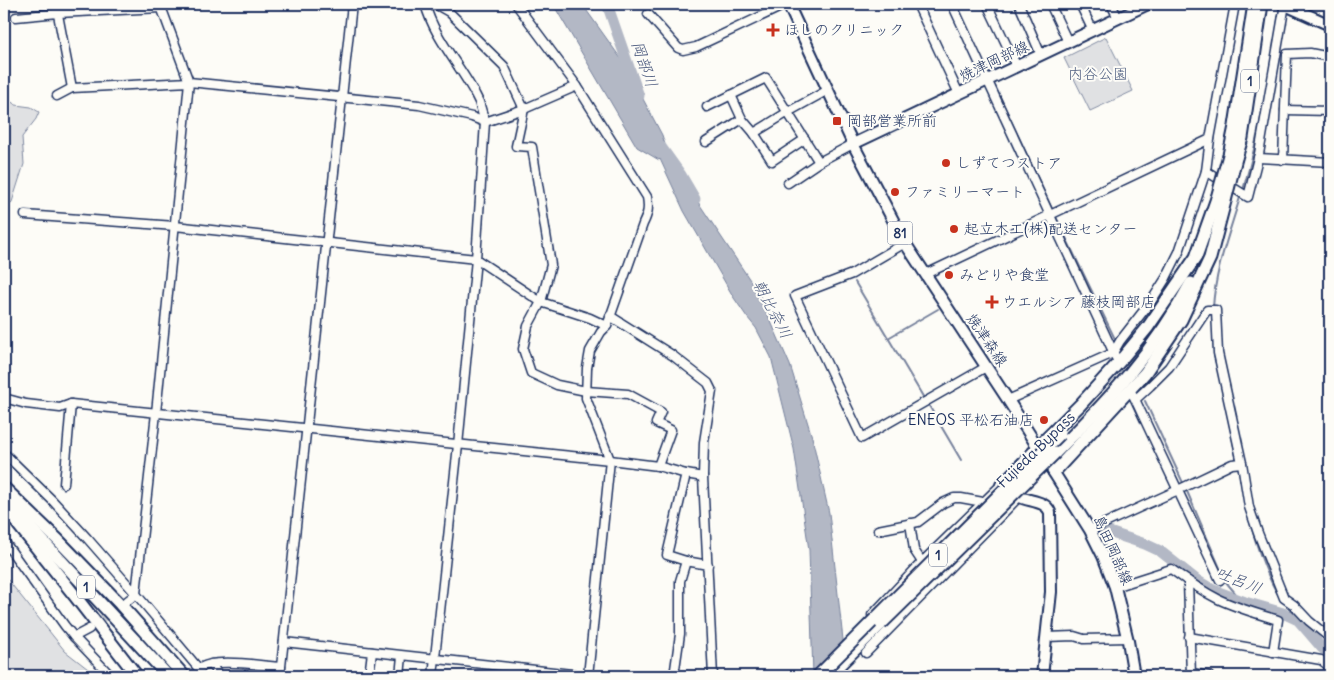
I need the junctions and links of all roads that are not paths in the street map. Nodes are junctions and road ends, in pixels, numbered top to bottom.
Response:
1 (56, 4) edge
2 (352, 4) edge
3 (425, 4) edge
4 (435, 4) edge
5 (516, 4) edge
6 (787, 4) edge
7 (917, 4) edge
8 (952, 4) edge
9 (986, 4) edge
10 (1019, 4) edge
11 (1050, 4) edge
12 (1080, 4) edge
13 (1111, 4) edge
14 (1235, 4) edge
15 (1254, 4) edge
16 (1262, 4) edge
17 (1285, 4) edge
18 (1143, 5) edge
19 (161, 6) edge
20 (58, 13) junction
21 (648, 14) dead end
22 (16, 17) dead end
23 (1118, 18) junction
24 (1330, 25) edge
25 (1093, 31) junction
26 (1068, 42) junction
27 (1041, 55) junction
28 (1330, 56) edge
29 (1016, 67) junction
30 (988, 80) junction
31 (190, 82) junction
32 (577, 86) junction
33 (72, 88) junction
34 (828, 90) junction
35 (959, 94) junction
36 (731, 95) junction
37 (57, 96) dead end
38 (342, 98) junction
39 (707, 107) dead end
40 (524, 109) junction
41 (1285, 110) junction
42 (1330, 111) edge
43 (788, 112) junction
44 (742, 119) junction
45 (485, 122) junction
46 (754, 133) junction
47 (805, 139) junction
48 (1210, 139) junction
49 (706, 142) dead end
50 (853, 144) junction
51 (1233, 157) junction
52 (1258, 158) junction
53 (1282, 160) junction
54 (819, 162) junction
55 (1330, 162) edge
56 (1206, 171) junction
57 (788, 183) dead end
58 (1221, 199) junction
59 (1222, 212) junction
60 (26, 215) dead end
61 (1049, 215) junction
62 (175, 226) junction
63 (326, 242) junction
64 (905, 243) junction
65 (1196, 257) junction
66 (476, 259) junction
67 (924, 272) junction
68 (541, 302) junction
69 (610, 316) junction
70 (606, 326) junction
71 (1115, 356) junction
72 (986, 367) junction
73 (586, 390) junction
74 (4, 398) edge
75 (1008, 400) junction
76 (70, 404) junction
77 (156, 413) junction
78 (307, 429) junction
79 (458, 445) junction
80 (1038, 448) junction
81 (4, 453) edge
82 (610, 460) junction
83 (1242, 463) junction
84 (658, 466) junction
85 (1054, 472) junction
86 (686, 474) junction
87 (703, 477) junction
88 (64, 484) dead end
89 (1001, 485) junction
90 (4, 488) edge
91 (1178, 490) junction
92 (1019, 497) junction
93 (4, 499) edge
94 (983, 502) junction
95 (4, 509) edge
96 (13, 518) junction
97 (910, 523) junction
98 (878, 530) dead end
99 (1092, 534) junction
100 (4, 541) edge
101 (686, 561) junction
102 (922, 562) junction
103 (708, 565) junction
104 (1220, 580) dead end
105 (1188, 581) junction
106 (1115, 587) junction
107 (136, 594) junction
108 (127, 601) tunnel mouth
109 (89, 628) tunnel mouth
110 (74, 636) junction
111 (1046, 637) junction
112 (1189, 637) junction
113 (1128, 638) junction
114 (1330, 638) edge
115 (284, 642) junction
116 (372, 652) junction
117 (1273, 652) junction
118 (866, 653) dead end
119 (402, 656) junction
120 (434, 660) junction
121 (211, 664) junction
122 (1330, 667) edge
123 (281, 668) junction
124 (200, 670) edge
125 (1191, 675) edge
126 (111, 676) edge
127 (137, 676) edge
128 (158, 676) edge
129 (168, 676) edge
130 (184, 676) edge
131 (220, 676) edge
132 (280, 676) edge
133 (369, 676) edge
134 (400, 676) edge
135 (433, 676) edge
136 (589, 676) edge
137 (674, 676) edge
138 (713, 676) edge
139 (814, 676) edge
140 (818, 676) edge
141 (828, 676) edge
142 (1042, 676) edge
143 (1134, 676) edge
144 (1209, 676) edge

1 - 20 street
2 - 38 street
3 - 45 street
4 - 40 street
5 - 32 street
6 - 21 street
6 - 34 main road, 焼津森線 / 81
7 - 35 street
8 - 30 street
9 - 29 street
10 - 27 street
11 - 26 street
12 - 25 street
13 - 23 street
14 - 48 street
15 - 51 highway, 1
16 - 51 highway, 1
17 - 24 main road
17 - 52 street
18 - 23 main road, 焼津岡部線
19 - 20 street
19 - 31 street
20 - 22 street
20 - 33 street
23 - 25 main road, 焼津岡部線
25 - 26 main road, 焼津岡部線
26 - 27 main road, 焼津岡部線
27 - 29 main road, 焼津岡部線
28 - 41 street
29 - 30 main road, 焼津岡部線
30 - 35 main road, 焼津岡部線
30 - 61 street
31 - 33 street
31 - 38 street
31 - 62 street
32 - 40 street
32 - 69 street
33 - 37 street
34 - 43 street
34 - 50 main road, 焼津森線 / 81
35 - 50 main road, 焼津岡部線
36 - 39 street
36 - 43 street
36 - 44 street
38 - 45 street
38 - 63 street
40 - 45 street
40 - 68 street
41 - 42 street
41 - 53 street
43 - 46 street
43 - 47 street
44 - 46 street
44 - 49 street
45 - 66 street
46 - 47 street
47 - 54 street
48 - 56 street
48 - 61 street
50 - 54 street
50 - 64 main road, 焼津森線 / 81
51 - 58 highway, 1, bridge
52 - 53 street
52 - 56 street
53 - 55 street
54 - 57 street
56 - 71 street
58 - 59 highway, 1
58 - 65 highway, 1
59 - 85 highway, 1
59 - 141 highway, Fujieda Bypass / 1, bridge
60 - 62 street
61 - 67 street
61 - 71 street
62 - 63 street
62 - 77 street
63 - 66 street
63 - 78 street
64 - 67 main road, 焼津森線 / 81
64 - 72 street
65 - 80 highway, 1
65 - 140 highway, Fujieda Bypass / 1, bridge
66 - 68 street
66 - 79 street
67 - 72 main road, 焼津森線 / 81
68 - 70 street
68 - 73 street
69 - 70 street
69 - 87 street
70 - 73 street
71 - 75 street
72 - 75 main road, 焼津森線 / 81
73 - 82 street
73 - 84 street
74 - 76 street
75 - 80 main road, 焼津森線 / 81
76 - 77 street
76 - 88 street
77 - 78 street
77 - 107 street
78 - 79 street
78 - 115 street
79 - 82 street
79 - 120 street
80 - 85 main road, 島田岡部線
80 - 89 main road
81 - 107 street
82 - 84 street
82 - 136 street
83 - 91 street
83 - 91 street
83 - 114 street
84 - 86 street
85 - 99 main road, 島田岡部線
86 - 87 street
86 - 101 street
87 - 103 street
89 - 92 main road
89 - 94 street
90 - 130 highway
91 - 99 street
91 - 104 street
92 - 111 main road
92 - 118 street
93 - 129 highway, 1
94 - 97 street
94 - 102 street
95 - 96 highway
96 - 127 highway
96 - 128 highway
97 - 98 street
97 - 102 street
99 - 106 main road, 島田岡部線
100 - 110 street
101 - 103 street
101 - 137 street
102 - 139 street, bridge
103 - 138 street
105 - 106 street
105 - 112 street
105 - 117 street
106 - 113 main road, 島田岡部線
107 - 108 street
107 - 124 street
109 - 110 street
110 - 126 street
111 - 113 street
111 - 142 main road
112 - 117 street
112 - 125 street
113 - 143 main road, 島田岡部線
115 - 116 street
115 - 123 street
116 - 119 street
116 - 133 street
117 - 122 street
119 - 120 street
119 - 134 street
120 - 135 street
120 - 136 street
121 - 123 street
121 - 124 street
121 - 131 street
123 - 132 street
125 - 144 street

